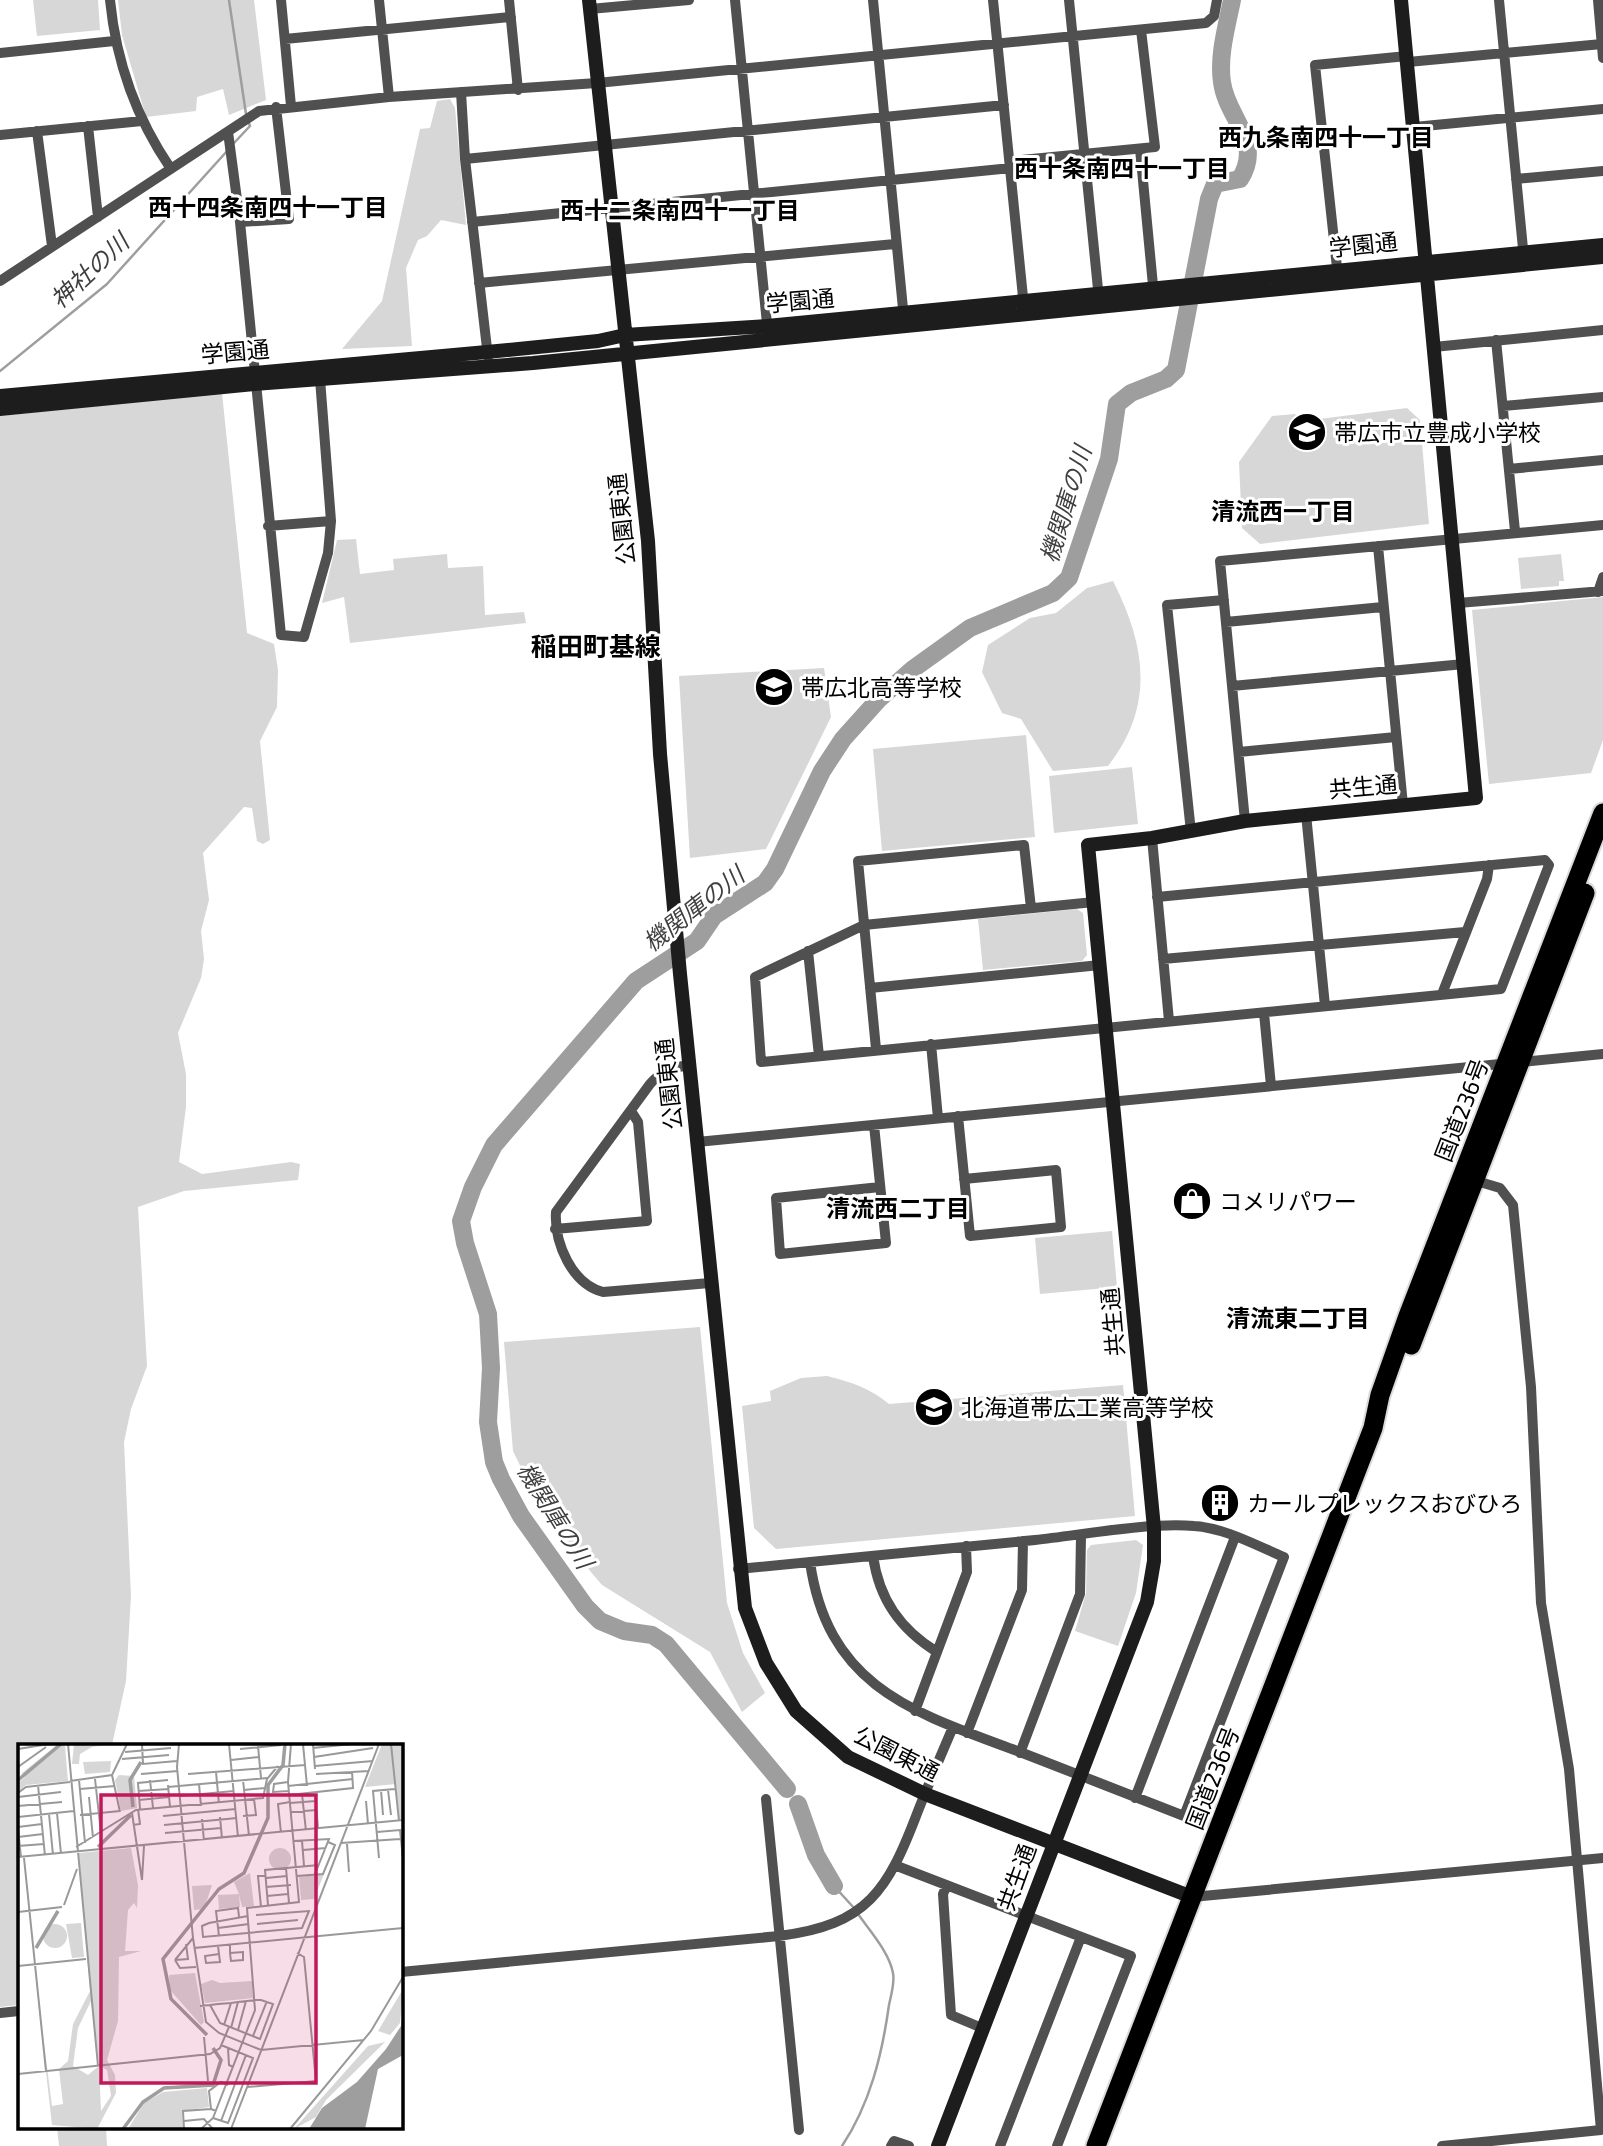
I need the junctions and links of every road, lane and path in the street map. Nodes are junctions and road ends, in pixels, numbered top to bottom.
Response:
1 (110, 0) edge
2 (281, 0) edge
3 (379, 0) edge
4 (509, 0) edge
5 (689, 0) edge
6 (735, 0) edge
7 (873, 0) edge
8 (993, 0) edge
9 (1069, 0) edge
10 (1217, 0) edge
11 (1401, 0) edge
12 (1499, 0) edge
13 (1598, 0) edge
14 (589, 4) edge
15 (510, 17) junction
16 (382, 29) junction
17 (1141, 30) junction
18 (1073, 36) junction
19 (285, 39) junction
20 (114, 41) junction
21 (998, 44) junction
22 (1602, 44) edge
23 (1504, 52) junction
24 (0, 53) edge
25 (878, 56) junction
26 (1603, 58) edge
27 (1407, 59) junction
28 (741, 69) junction
29 (597, 83) junction
30 (518, 90) junction
31 (461, 92) junction
32 (390, 97) junction
33 (1004, 105) junction
34 (291, 106) junction
35 (276, 107) junction
36 (1603, 109) edge
37 (883, 118) junction
38 (1509, 118) junction
39 (142, 121) junction
40 (88, 126) junction
41 (1414, 127) junction
42 (37, 131) junction
43 (747, 131) junction
44 (228, 132) junction
45 (0, 135) edge
46 (604, 144) junction
47 (1140, 149) junction
48 (1085, 154) junction
49 (465, 159) junction
50 (1010, 165) junction
51 (171, 169) junction
52 (1603, 171) edge
53 (888, 179) junction
54 (1516, 179) junction
55 (753, 194) junction
56 (610, 209) junction
57 (98, 217) junction
58 (240, 222) junction
59 (472, 222) junction
60 (895, 244) junction
61 (1603, 245) edge
62 (52, 246) junction
63 (760, 256) junction
64 (1603, 257) edge
65 (1523, 258) junction
66 (1426, 267) junction
67 (617, 269) junction
68 (1338, 277) junction
69 (0, 281) edge
70 (479, 283) junction
71 (1154, 294) junction
72 (1099, 299) junction
73 (1023, 307) junction
74 (904, 319) junction
75 (1603, 330) edge
76 (768, 333) junction
77 (625, 335) junction
78 (1496, 340) junction
79 (1434, 346) junction
80 (627, 352) junction
81 (488, 360) junction
82 (254, 378) junction
83 (320, 379) junction
84 (0, 396) edge
85 (1603, 397) edge
86 (1503, 407) junction
87 (0, 409) edge
88 (1603, 460) edge
89 (1509, 469) junction
90 (331, 522) junction
91 (1603, 525) edge
92 (268, 526) junction
93 (1515, 531) junction
94 (1452, 537) junction
95 (1378, 546) junction
96 (1603, 577) edge
97 (1600, 591) edge
98 (1224, 600) junction
99 (1458, 603) junction
100 (1383, 607) junction
101 (1226, 622) junction
102 (1464, 664) junction
103 (1390, 671) junction
104 (1232, 687) junction
105 (1396, 737) junction
106 (1238, 752) junction
107 (1403, 805) junction
108 (1603, 813) edge
109 (1306, 814) junction
110 (1245, 821) junction
111 (1191, 832) junction
112 (1152, 838) junction
113 (1603, 848) edge
114 (1489, 865) junction
115 (1314, 882) junction
116 (1157, 897) junction
117 (1094, 901) junction
118 (1031, 908) junction
119 (864, 925) junction
120 (1465, 932) junction
121 (1319, 945) junction
122 (808, 951) junction
123 (1163, 959) junction
124 (1100, 965) junction
125 (870, 988) junction
126 (1442, 994) junction
127 (1325, 1006) junction
128 (1264, 1013) junction
129 (1169, 1021) junction
130 (1106, 1027) junction
131 (931, 1044) junction
132 (876, 1049) junction
133 (1603, 1054) edge
134 (818, 1056) junction
135 (1513, 1063) junction
136 (689, 1065) junction
137 (1271, 1086) junction
138 (1113, 1101) junction
139 (631, 1111) junction
140 (958, 1116) junction
141 (938, 1118) junction
142 (874, 1125) junction
143 (696, 1142) junction
144 (1469, 1178) junction
145 (964, 1179) junction
146 (880, 1187) junction
147 (555, 1229) junction
148 (710, 1283) junction
149 (1154, 1528) junction
150 (1081, 1535) junction
151 (1235, 1537) junction
152 (1023, 1541) junction
153 (966, 1546) junction
154 (873, 1556) junction
155 (810, 1562) junction
156 (738, 1569) junction
157 (937, 1652) junction
158 (915, 1712) junction
159 (953, 1727) junction
160 (967, 1733) junction
161 (1020, 1753) junction
162 (1080, 1776) junction
163 (925, 1794) junction
164 (1135, 1797) junction
165 (766, 1799) dead end
166 (1052, 1845) junction
167 (1603, 1858) edge
168 (1579, 1860) junction
169 (897, 1866) junction
170 (947, 1885) junction
171 (1192, 1897) junction
172 (1026, 1916) junction
173 (779, 1936) junction
174 (1081, 1937) junction
175 (402, 1972) edge
176 (18, 2011) edge
177 (0, 2013) edge
178 (982, 2028) junction
179 (799, 2130) dead end
180 (891, 2146) edge
181 (909, 2146) edge
182 (938, 2146) edge
183 (1000, 2146) edge
184 (1057, 2146) edge
185 (1096, 2146) edge
186 (1442, 2146) edge

1 - 20 street
2 - 19 street
3 - 16 street
4 - 15 street
5 - 14 street
6 - 28 street
7 - 25 street
8 - 21 street
9 - 18 street
10 - 17 street
11 - 27 street
12 - 23 street
13 - 22 street
14 - 29 street, 公園東通
15 - 16 street
15 - 30 street
16 - 19 street
16 - 32 street
17 - 18 street
17 - 47 street
18 - 21 street
18 - 48 street
19 - 34 street
20 - 24 street
20 - 39 street
21 - 25 street
21 - 33 street
22 - 23 street
22 - 26 street
23 - 27 street
23 - 38 street
25 - 28 street
25 - 37 street
27 - 41 street
27 - 68 street
28 - 29 street
28 - 43 street
29 - 30 street
29 - 46 street, 公園東通
30 - 31 street
31 - 32 street
31 - 49 street
32 - 34 street
33 - 37 street
33 - 50 street
34 - 35 street
35 - 44 street
35 - 58 street
36 - 38 street
37 - 43 street
37 - 53 street
38 - 41 street
38 - 54 street
39 - 40 street
39 - 51 street
40 - 42 street
40 - 57 street
41 - 66 street
42 - 45 street
42 - 62 street
43 - 46 street
43 - 55 street
44 - 51 street
44 - 58 street
46 - 49 street
46 - 56 street, 公園東通
47 - 48 street
47 - 71 street
48 - 50 street
48 - 72 street
49 - 59 street
50 - 53 street
50 - 73 street
51 - 57 street
52 - 54 street
53 - 55 street
53 - 60 street
54 - 65 street
55 - 56 street
55 - 63 street
56 - 59 street
56 - 67 street, 公園東通
57 - 62 street
58 - 82 street
59 - 70 street
60 - 63 street
60 - 74 street
61 - 65 street, 学園通
62 - 69 street
63 - 67 street
63 - 76 street
64 - 65 street, 学園通
65 - 66 street, 学園通
66 - 68 street, 学園通
66 - 79 street
67 - 70 street
67 - 77 street, 公園東通
68 - 71 street, 学園通
70 - 81 street
71 - 72 street, 学園通
72 - 73 street, 学園通
73 - 74 street, 学園通
74 - 76 street, 学園通
75 - 78 street
76 - 77 street, 学園通
76 - 80 street, 学園通
77 - 80 street, 公園東通
77 - 81 street, 学園通
78 - 79 street
78 - 86 street
79 - 94 street
80 - 81 street, 学園通
80 - 136 street, 公園東通
81 - 82 street, 学園通
81 - 83 street, 学園通
82 - 83 street, 学園通
82 - 84 street, 学園通
82 - 87 street, 学園通
82 - 92 street
83 - 90 street
85 - 86 street
86 - 89 street
88 - 89 street
89 - 93 street
90 - 92 street
90 - 92 street
91 - 93 street
93 - 94 street
94 - 95 street
94 - 99 street
95 - 98 street
95 - 100 street
96 - 97 street
97 - 99 street
98 - 101 street
98 - 111 street
99 - 102 street
100 - 101 street
100 - 103 street
101 - 104 street
102 - 103 street
102 - 107 street, 共生通
103 - 104 street
103 - 105 street
104 - 106 street
105 - 106 street
105 - 107 street
106 - 110 street
107 - 109 street, 共生通
108 - 135 highway, 国道236号
109 - 110 street, 共生通
109 - 115 street
110 - 111 street, 共生通
111 - 112 street, 共生通
112 - 116 street
112 - 117 street, 共生通
113 - 135 highway, 国道236号
114 - 115 street
114 - 120 street
114 - 126 street
115 - 116 street
115 - 121 street
116 - 123 street
117 - 118 street
117 - 124 street, 共生通
118 - 119 street
118 - 119 street
119 - 122 street
119 - 125 street
120 - 121 street
120 - 126 street
121 - 123 street
121 - 127 street
122 - 134 street
122 - 134 street
123 - 129 street
124 - 125 street
124 - 130 street, 共生通
125 - 132 street
126 - 127 street
127 - 128 street
128 - 129 street
128 - 137 street
129 - 130 street
130 - 131 street
130 - 138 street, 共生通
131 - 132 street
131 - 141 street
132 - 134 street
133 - 135 street
135 - 137 street
135 - 144 highway, 国道236号
136 - 139 street
136 - 143 street, 公園東通
137 - 138 street
138 - 140 street
138 - 149 street, 共生通
139 - 147 street
139 - 147 street
140 - 141 street
140 - 145 street
141 - 142 street
142 - 143 street
142 - 146 street
143 - 148 street, 公園東通
144 - 168 street
144 - 171 highway, 国道236号
145 - 145 street
146 - 146 street
147 - 148 street
148 - 156 street, 公園東通
149 - 150 street
149 - 151 street
149 - 162 street, 共生通
150 - 152 street
150 - 161 street
151 - 164 street
151 - 164 street
152 - 153 street
152 - 160 street
153 - 154 street
153 - 157 street
154 - 155 street
154 - 157 street
155 - 156 street
155 - 158 street
156 - 163 street, 公園東通
157 - 158 street
158 - 159 street
159 - 160 street
159 - 163 street
160 - 161 street
161 - 162 street
162 - 164 street
162 - 166 street, 共生通
163 - 166 street, 公園東通
163 - 169 street
165 - 173 street
166 - 171 street, 公園東通
166 - 172 street, 共生通
167 - 168 street
168 - 171 street
168 - 186 street
169 - 170 street
169 - 173 street
170 - 172 street
170 - 178 street
171 - 185 highway, 国道236号
172 - 174 street
172 - 178 street, 共生通
173 - 175 street
173 - 179 street
174 - 183 street
174 - 184 street
176 - 177 street
178 - 182 street, 共生通
180 - 181 street

